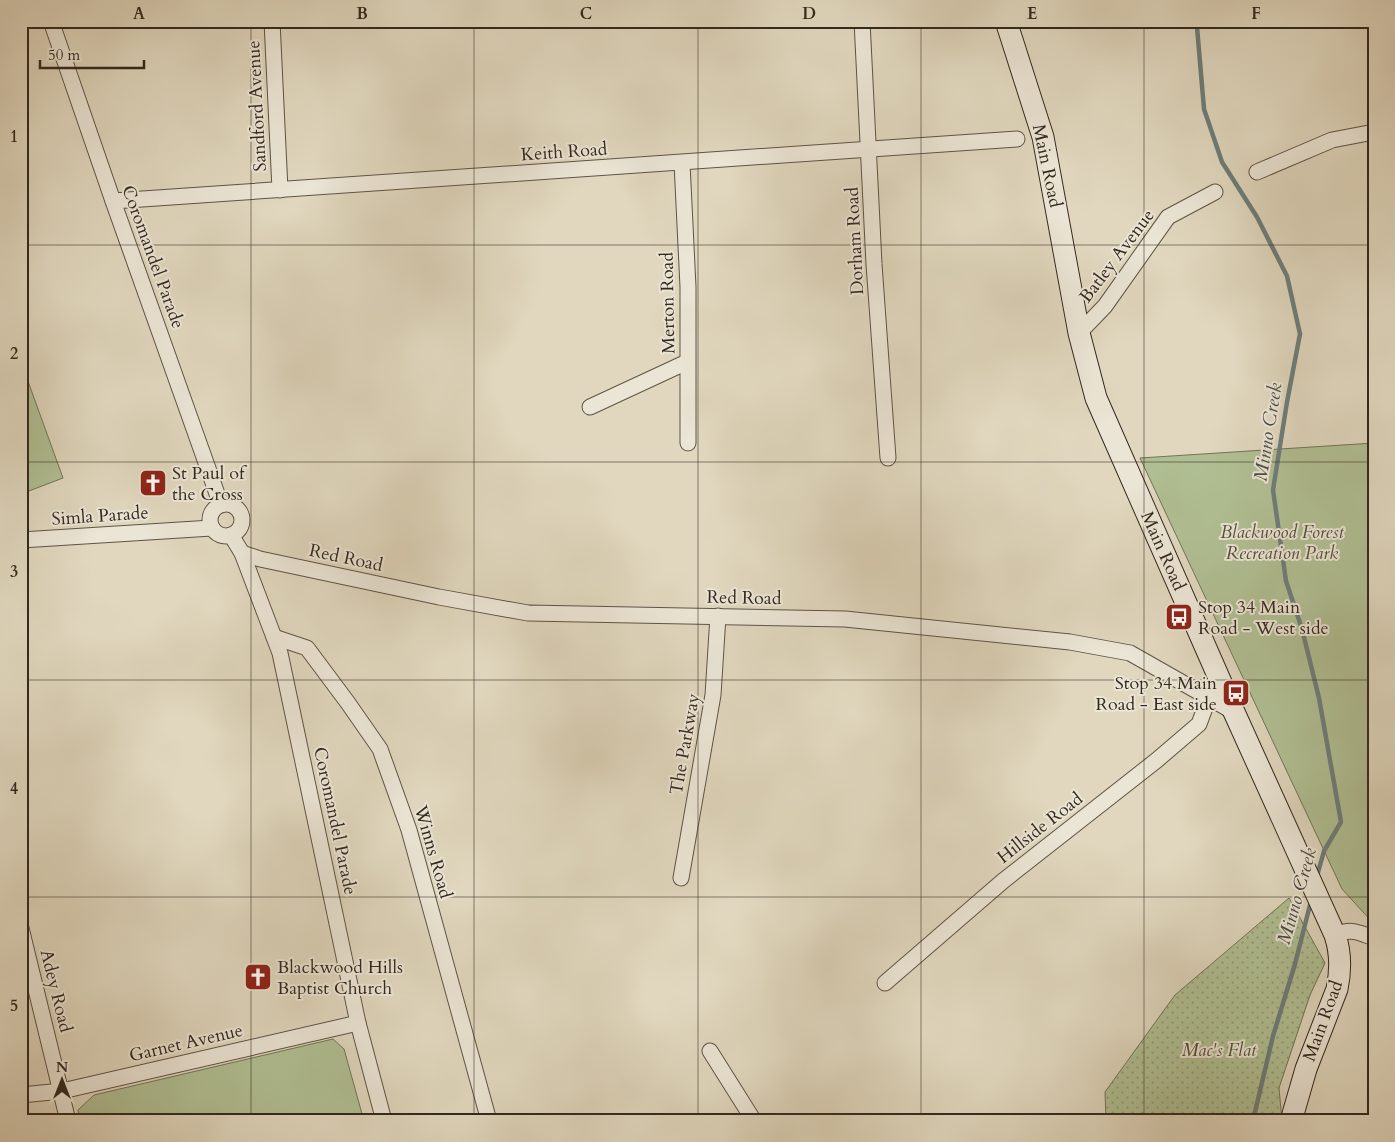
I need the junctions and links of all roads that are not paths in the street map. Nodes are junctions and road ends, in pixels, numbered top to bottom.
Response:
1 (51, 21) edge
2 (272, 21) edge
3 (862, 21) edge
4 (1006, 21) edge
5 (1374, 132) edge
6 (1017, 140) dead end
7 (868, 150) junction
8 (682, 163) junction
9 (1257, 172) dead end
10 (280, 190) junction
11 (1215, 192) dead end
12 (113, 201) junction
13 (1079, 333) junction
14 (687, 362) junction
15 (590, 407) dead end
16 (688, 443) dead end
17 (888, 458) dead end
18 (221, 505) junction
19 (212, 528) junction
20 (231, 535) junction
21 (21, 540) edge
22 (242, 553) junction
23 (718, 616) junction
24 (274, 637) junction
25 (294, 644) junction
26 (280, 653) junction
27 (1209, 697) junction
28 (1234, 712) junction
29 (681, 878) dead end
30 (21, 928) edge
31 (1335, 935) junction
32 (1374, 938) edge
33 (885, 984) dead end
34 (358, 1023) junction
35 (710, 1051) dead end
36 (62, 1091) junction
37 (21, 1095) edge
38 (68, 1121) edge
39 (384, 1121) edge
40 (489, 1121) edge
41 (754, 1121) edge
42 (1291, 1121) edge

1 - 12 street, Coromandel Parade
2 - 10 street, Sandford Avenue
3 - 7 street, Dorham Road
4 - 13 main road, Main Road
5 - 9 street
6 - 7 street, Keith Road
7 - 8 street, Keith Road
7 - 17 street, Dorham Road
8 - 10 street, Keith Road
8 - 14 street, Merton Road
10 - 12 street, Keith Road
11 - 13 street, Batley Avenue
12 - 18 street, Coromandel Parade
13 - 28 main road, Main Road
14 - 15 street
14 - 16 street, Merton Road
18 - 19 street
18 - 20 street
19 - 20 street
19 - 21 street, Simla Parade
20 - 22 street, Coromandel Parade
22 - 23 street, Red Road
22 - 24 street, Coromandel Parade
23 - 27 street, Red Road
23 - 29 street, The Parkway
24 - 25 street, Winns Road
24 - 26 street, Coromandel Parade
25 - 26 street
25 - 40 street, Winns Road
26 - 34 street, Coromandel Parade
27 - 28 street, Red Road
27 - 33 street, Hillside Road
28 - 31 main road, Main Road
30 - 36 street, Adey Road
31 - 32 street
31 - 42 main road, Main Road
34 - 36 street, Garnet Avenue
34 - 39 street, Coromandel Parade
35 - 41 street
36 - 37 street, Garnet Avenue
36 - 38 street, Adey Road

